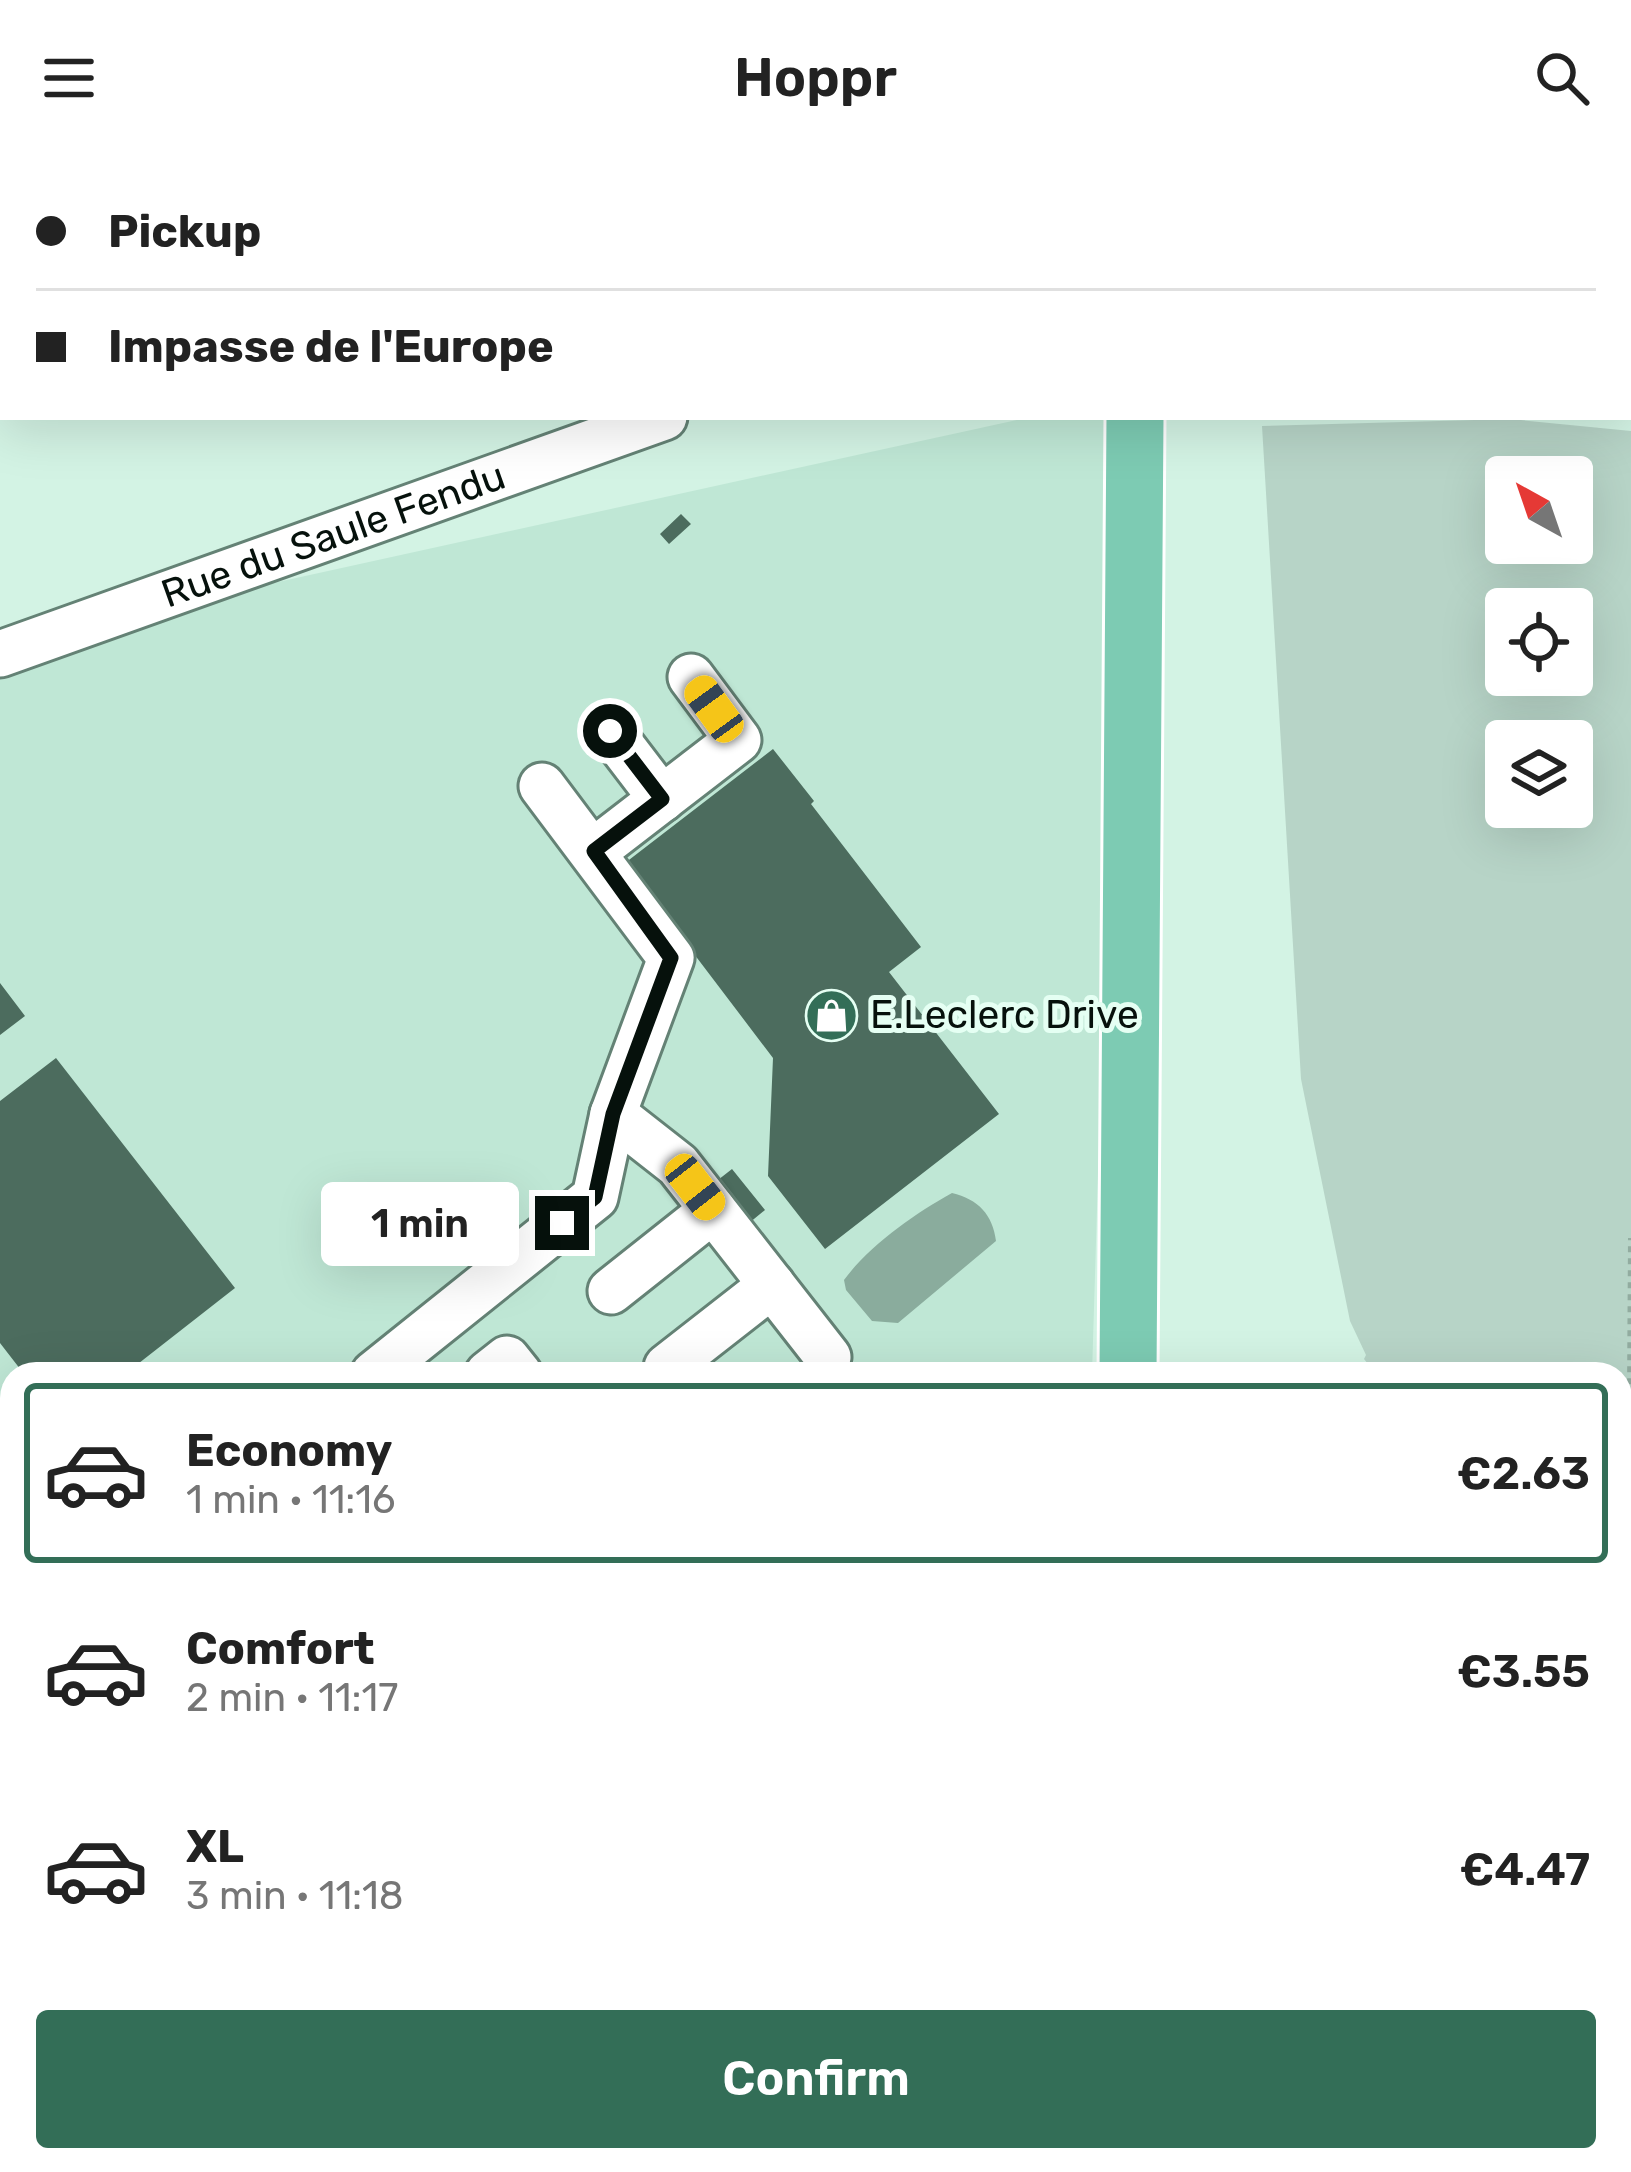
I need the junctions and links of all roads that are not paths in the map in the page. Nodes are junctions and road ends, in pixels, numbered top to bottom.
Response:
1 (656, 420) edge
2 (1135, 420) edge
3 (0, 654) edge
4 (691, 677) dead end
5 (610, 731) dead end
6 (542, 786) dead end
7 (662, 799) junction
8 (594, 851) junction
9 (613, 1114) junction
10 (713, 1210) junction
11 (772, 1285) junction
12 (611, 1291) dead end
13 (828, 1357) dead end
14 (401, 1362) edge
15 (673, 1362) edge
16 (1128, 1362) edge

1 - 3 street, Rue du Saule Fendu
2 - 16 main road
4 - 7 street
5 - 7 street
6 - 8 street
7 - 8 street
8 - 9 street
9 - 10 street
9 - 14 street
10 - 11 street
10 - 12 street
11 - 13 street
11 - 15 street

